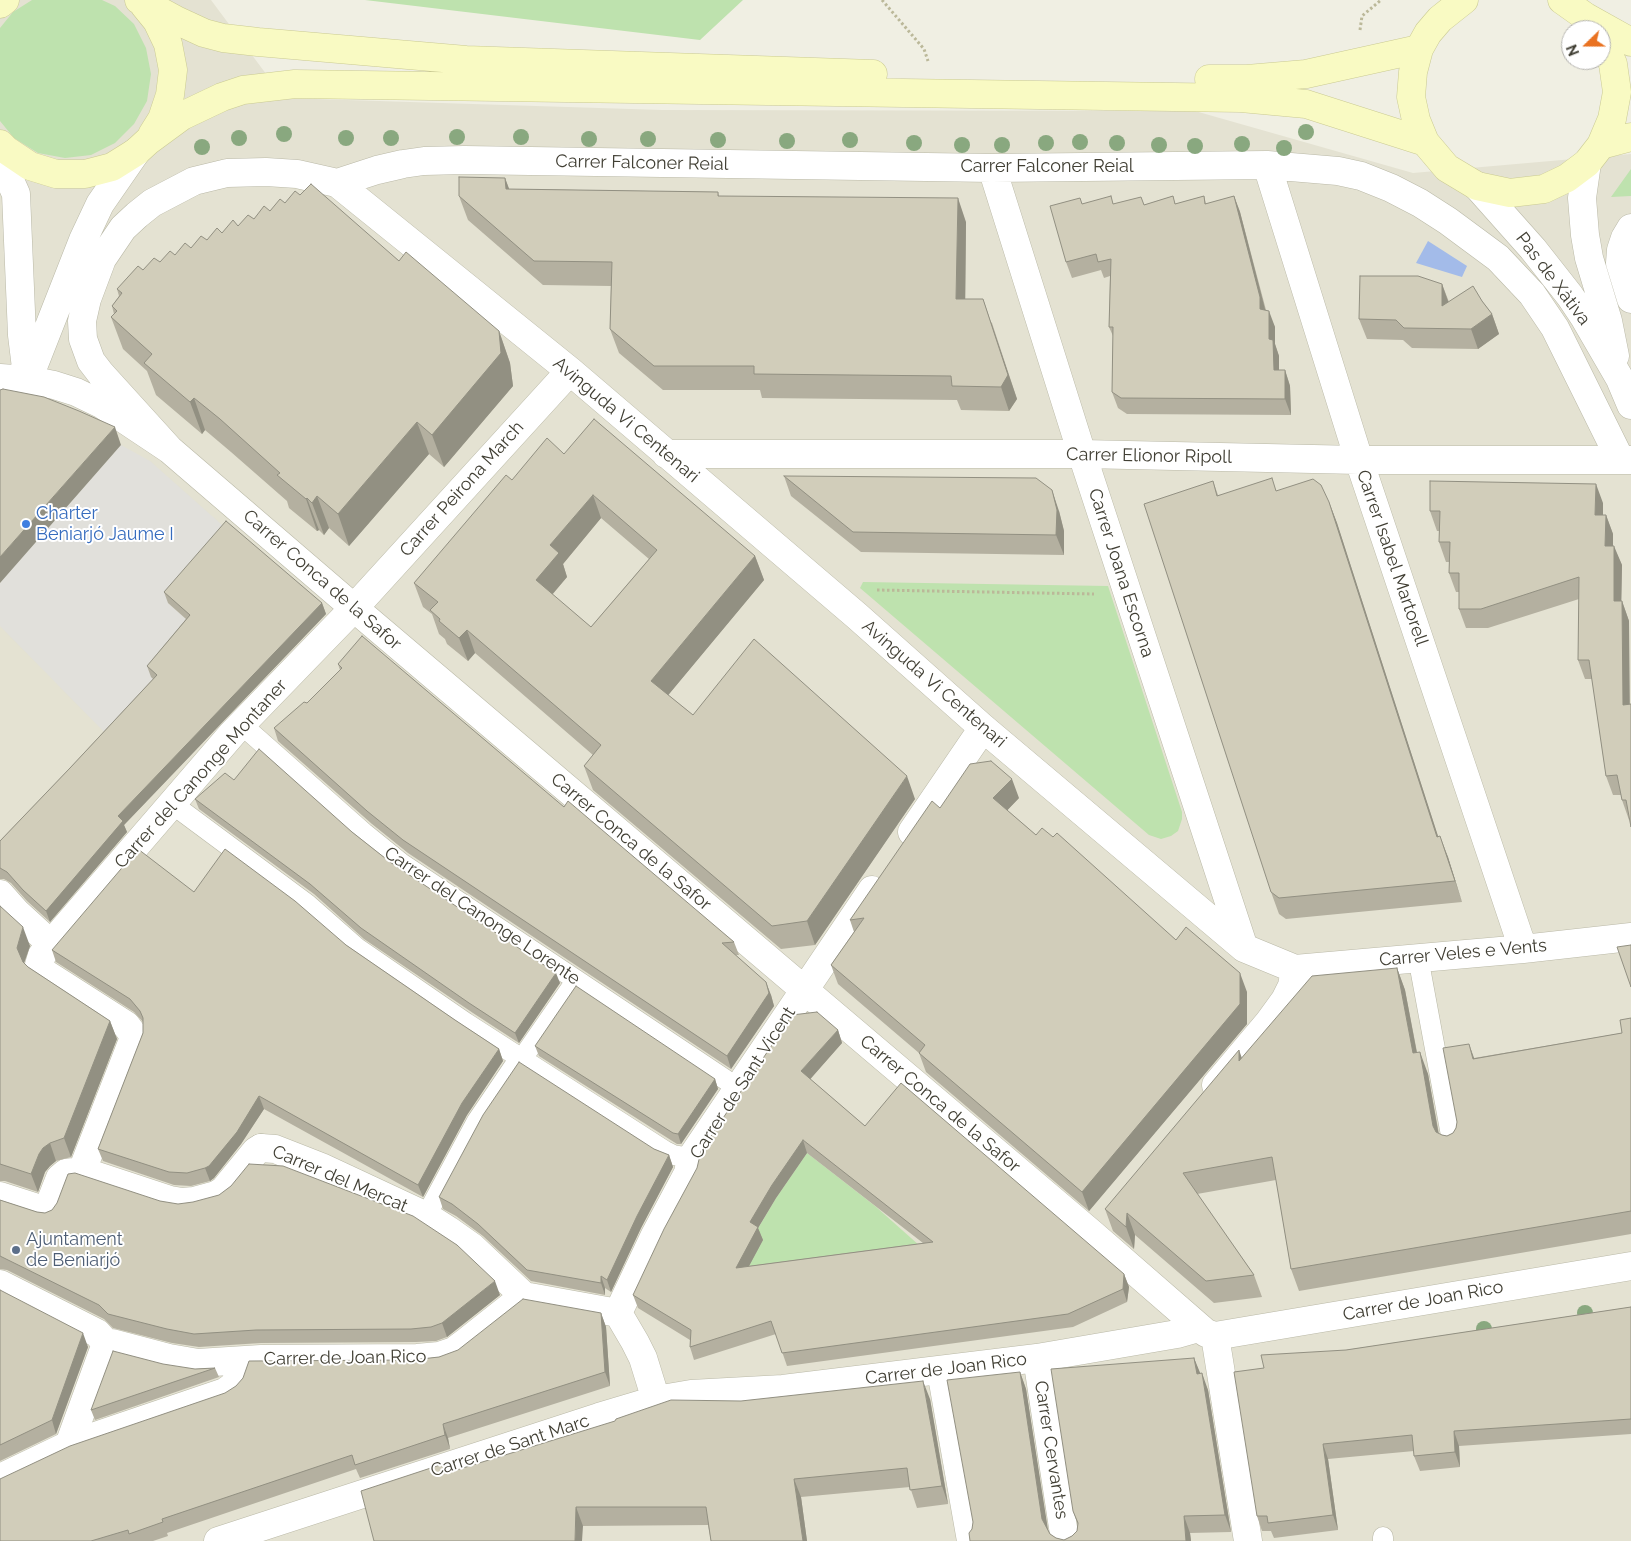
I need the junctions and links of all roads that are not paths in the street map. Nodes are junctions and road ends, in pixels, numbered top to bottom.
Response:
1 (5, 0) edge
2 (1464, 0) edge
3 (1562, 0) edge
4 (140, 1) edge
5 (0, 4) edge
6 (1585, 20) edge
7 (1611, 34) edge
8 (1631, 42) edge
9 (1419, 50) junction
10 (1611, 60) edge
11 (1631, 137) edge
12 (1425, 142) junction
13 (0, 144) edge
14 (142, 146) junction
15 (1594, 154) junction
16 (0, 158) edge
17 (1267, 165) junction
18 (992, 168) junction
19 (337, 183) junction
20 (1476, 186) junction
21 (1631, 228) edge
22 (1631, 299) edge
23 (570, 371) junction
24 (0, 378) edge
25 (1620, 379) junction
26 (28, 380) junction
27 (1631, 404) edge
28 (169, 449) junction
29 (666, 454) junction
30 (1082, 454) junction
31 (1626, 459) edge
32 (1359, 460) junction
33 (354, 608) junction
34 (242, 725) junction
35 (983, 728) junction
36 (171, 803) junction
37 (0, 894) edge
38 (1631, 937) edge
39 (51, 944) junction
40 (1244, 948) junction
41 (1523, 949) junction
42 (1418, 957) junction
43 (1295, 969) junction
44 (576, 981) junction
45 (804, 989) junction
46 (519, 1059) junction
47 (738, 1088) junction
48 (1199, 1105) edge
49 (1454, 1146) edge
50 (691, 1158) junction
51 (82, 1171) junction
52 (0, 1196) edge
53 (426, 1216) junction
54 (1631, 1266) edge
55 (0, 1284) edge
56 (524, 1296) junction
57 (618, 1313) junction
58 (1207, 1332) junction
59 (108, 1344) junction
60 (1037, 1358) junction
61 (241, 1361) junction
62 (937, 1371) junction
63 (691, 1394) joint
64 (656, 1400) junction
65 (69, 1445) junction
66 (0, 1478) edge
67 (218, 1541) edge
68 (968, 1541) edge
69 (1069, 1541) edge
70 (1248, 1541) edge

1 - 5 main road
2 - 9 main road
3 - 6 main road
4 - 9 main road
4 - 14 main road
7 - 8 main road
9 - 12 main road
10 - 15 main road
11 - 15 main road
12 - 14 main road
12 - 20 main road
13 - 14 main road
14 - 26 street
15 - 20 main road
15 - 25 street
16 - 26 street
17 - 18 street, Carrer Falconer Reial
17 - 31 street, Carrer Falconer Reial
17 - 32 street, Carrer Isabel Martorell
18 - 19 street, Carrer Falconer Reial
18 - 30 street, Carrer Joana Escorna
19 - 23 street, Avinguda Vi Centenari
19 - 28 street, Avinguda Vi Centenari
20 - 25 street, Pas de Xàtiva
21 - 22 street
23 - 29 street, Avinguda Vi Centenari
23 - 33 street, Carrer Peirona March
24 - 26 street, Carrer Conca de la Safor
25 - 27 street
26 - 28 street, Carrer Conca de la Safor
28 - 33 street, Carrer Conca de la Safor
29 - 30 street, Carrer Elionor Ripoll
29 - 35 street, Avinguda Vi Centenari
30 - 32 street, Carrer Elionor Ripoll
30 - 40 street, Carrer Joana Escorna
31 - 32 street, Carrer Elionor Ripoll
32 - 41 street, Carrer Isabel Martorell
33 - 34 street, Carrer del Canonge Montaner
33 - 45 street, Carrer Conca de la Safor
34 - 36 street, Carrer del Canonge Montaner
34 - 44 lane, Carrer del Canonge Lorente
35 - 40 street, Avinguda Vi Centenari
35 - 45 street, Carrer de Sant Vicent
36 - 39 street, Carrer del Canonge Montaner
36 - 46 lane
37 - 39 street
38 - 41 street, Carrer Veles e Vents
39 - 51 street, Carrer del Canonge Montaner
40 - 43 street, Avinguda Vi Centenari
41 - 42 street, Carrer Veles e Vents
42 - 43 street, Carrer Veles e Vents
42 - 49 lane
43 - 48 street
44 - 46 lane
44 - 47 lane, Carrer del Canonge Lorente
45 - 47 street, Carrer de Sant Vicent
45 - 58 street, Carrer Conca de la Safor
46 - 50 lane
46 - 53 lane
47 - 50 street, Carrer de Sant Vicent
50 - 57 street, Carrer de Sant Vicent
51 - 52 street
51 - 53 street, Carrer del Mercat
53 - 56 street, Carrer del Mercat
54 - 58 street, Carrer de Joan Rico
55 - 59 street, Carrer de Joan Rico
56 - 57 street
56 - 61 street, Carrer de Joan Rico
57 - 64 street
58 - 60 street, Carrer de Joan Rico
58 - 70 street
59 - 61 street, Carrer de Joan Rico
59 - 65 street
60 - 62 street, Carrer de Joan Rico
60 - 69 street, Carrer Cervantes
61 - 65 street
62 - 63 street, Carrer de Joan Rico
62 - 68 lane
63 - 64 street, Carrer de Sant Marc
64 - 67 street, Carrer de Sant Marc
65 - 66 street

